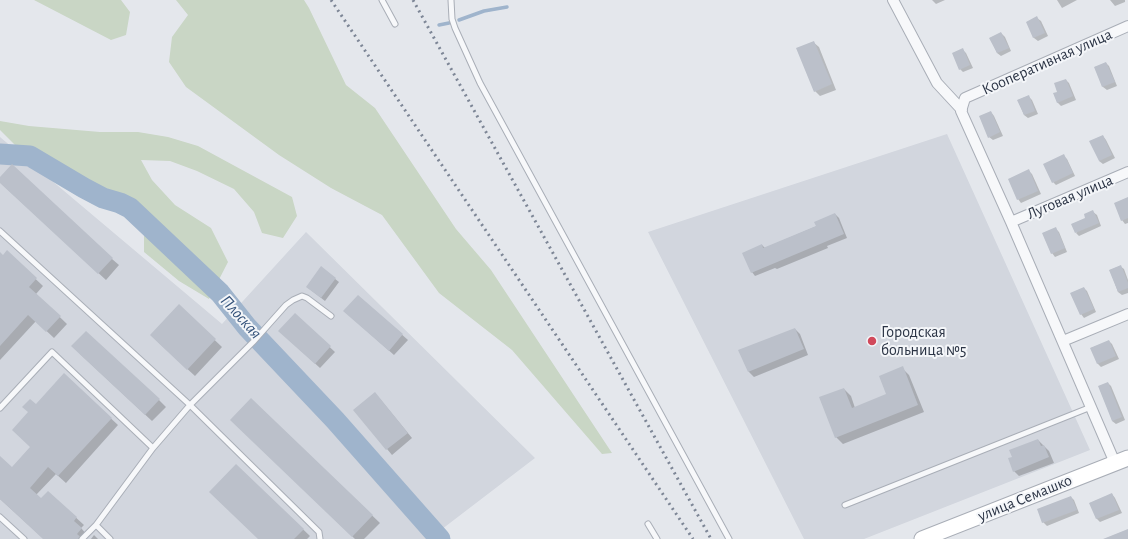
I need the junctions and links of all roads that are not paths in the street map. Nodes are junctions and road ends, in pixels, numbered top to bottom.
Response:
1 (382, 0) edge
2 (451, 0) edge
3 (893, 0) edge
4 (395, 24) dead end
5 (1128, 26) edge
6 (962, 110) junction
7 (1128, 172) edge
8 (1011, 222) junction
9 (0, 231) edge
10 (1128, 314) edge
11 (331, 316) dead end
12 (1063, 341) junction
13 (190, 405) junction
14 (1091, 407) junction
15 (0, 408) edge
16 (153, 448) junction
17 (1121, 461) edge
18 (845, 505) dead end
19 (0, 517) edge
20 (648, 524) dead end
21 (96, 525) junction
22 (24, 539) edge
23 (82, 539) edge
24 (110, 539) edge
25 (320, 539) edge
26 (657, 539) edge
27 (728, 539) edge
28 (922, 539) edge

1 - 4 lane
2 - 27 lane
3 - 6 street
5 - 6 street, Кооперативная улица
6 - 8 street
7 - 8 street, Луговая улица
8 - 12 street
9 - 13 lane
10 - 12 street
11 - 13 lane
12 - 14 street
13 - 16 lane
13 - 25 lane
14 - 17 street
14 - 18 lane
15 - 16 lane
16 - 21 lane
17 - 28 main road, улица Семашко
19 - 22 lane
20 - 26 lane
21 - 23 lane
21 - 24 lane

